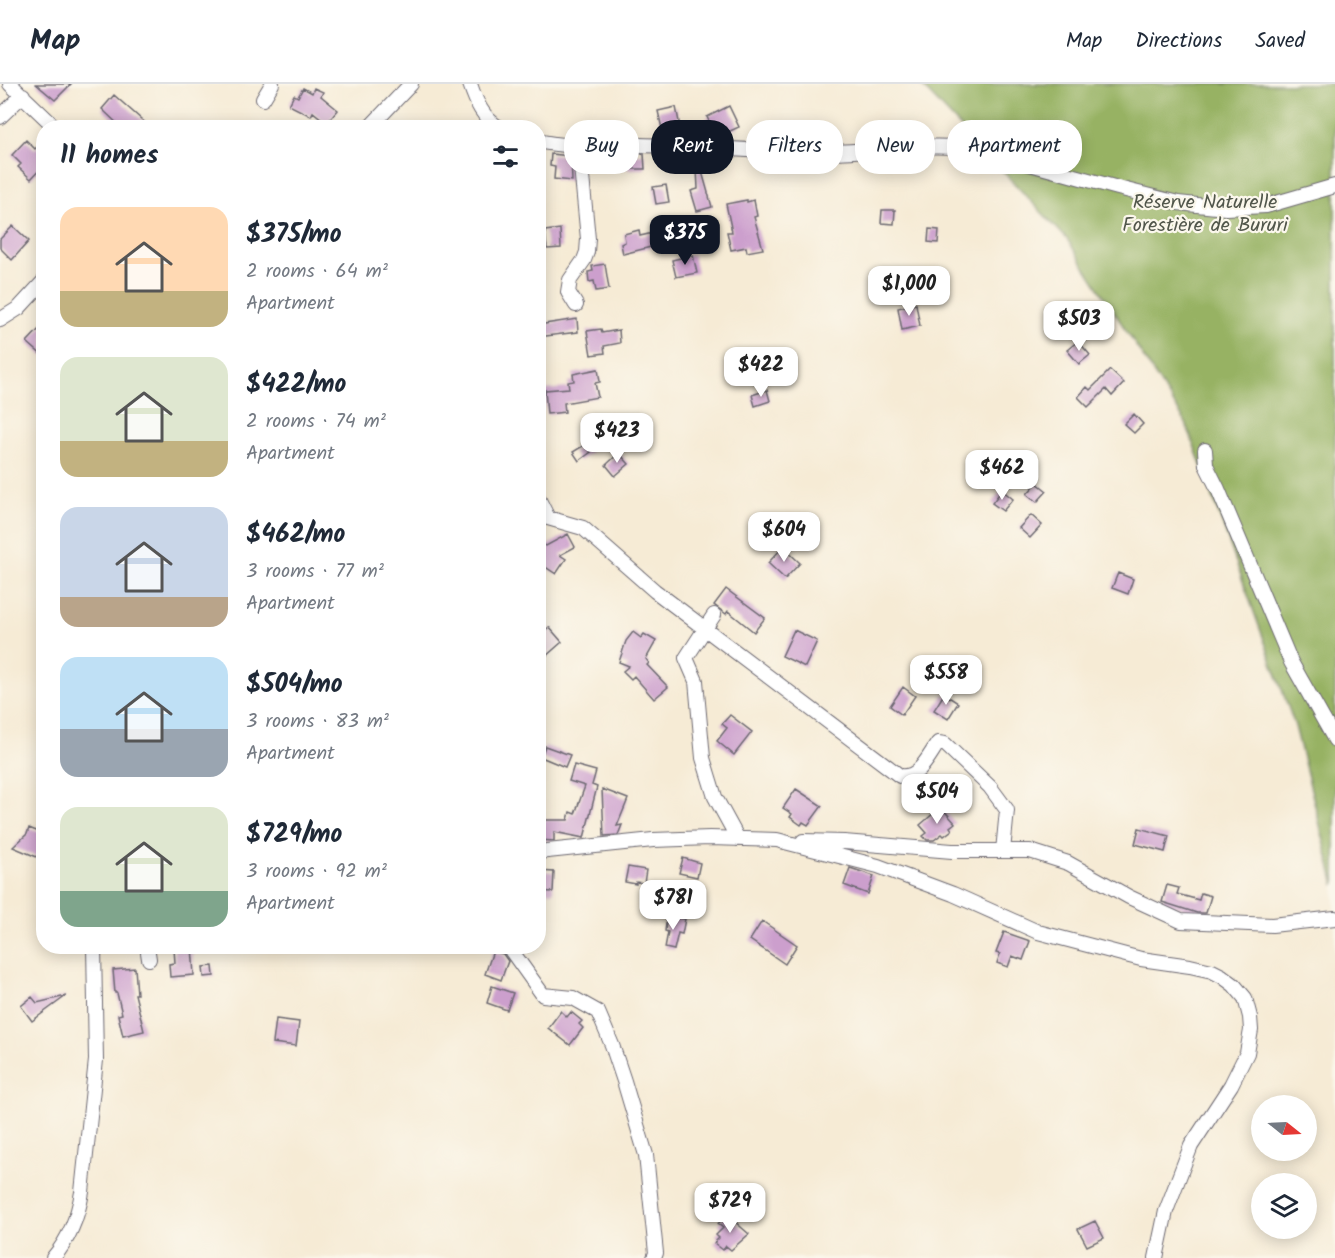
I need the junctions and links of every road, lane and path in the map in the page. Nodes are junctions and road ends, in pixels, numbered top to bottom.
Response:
1 (10, 84) edge
2 (272, 84) edge
3 (411, 84) edge
4 (470, 84) edge
5 (22, 95) junction
6 (263, 99) dead end
7 (0, 117) edge
8 (48, 120) edge
9 (377, 120) edge
10 (490, 120) edge
11 (546, 142) edge
12 (564, 145) edge
13 (639, 145) edge
14 (582, 174) edge
15 (1335, 186) edge
16 (36, 290) edge
17 (576, 305) dead end
18 (0, 320) edge
19 (1205, 450) dead end
20 (546, 514) edge
21 (714, 615) dead end
22 (705, 629) junction
23 (1335, 740) edge
24 (738, 839) junction
25 (777, 840) junction
26 (546, 851) edge
27 (1003, 851) junction
28 (1335, 918) edge
29 (94, 954) edge
30 (514, 954) edge
31 (53, 1258) edge
32 (654, 1258) edge
33 (1156, 1258) edge

1 - 5 street
2 - 6 street
3 - 9 street
4 - 10 street
5 - 7 street
5 - 8 street
11 - 12 street
13 - 15 street
14 - 17 street
16 - 18 street
19 - 23 street
20 - 22 street
21 - 22 street
22 - 24 street
22 - 27 street
24 - 25 street
24 - 26 street
25 - 27 street
25 - 33 street
27 - 28 street
29 - 31 street
30 - 32 street

